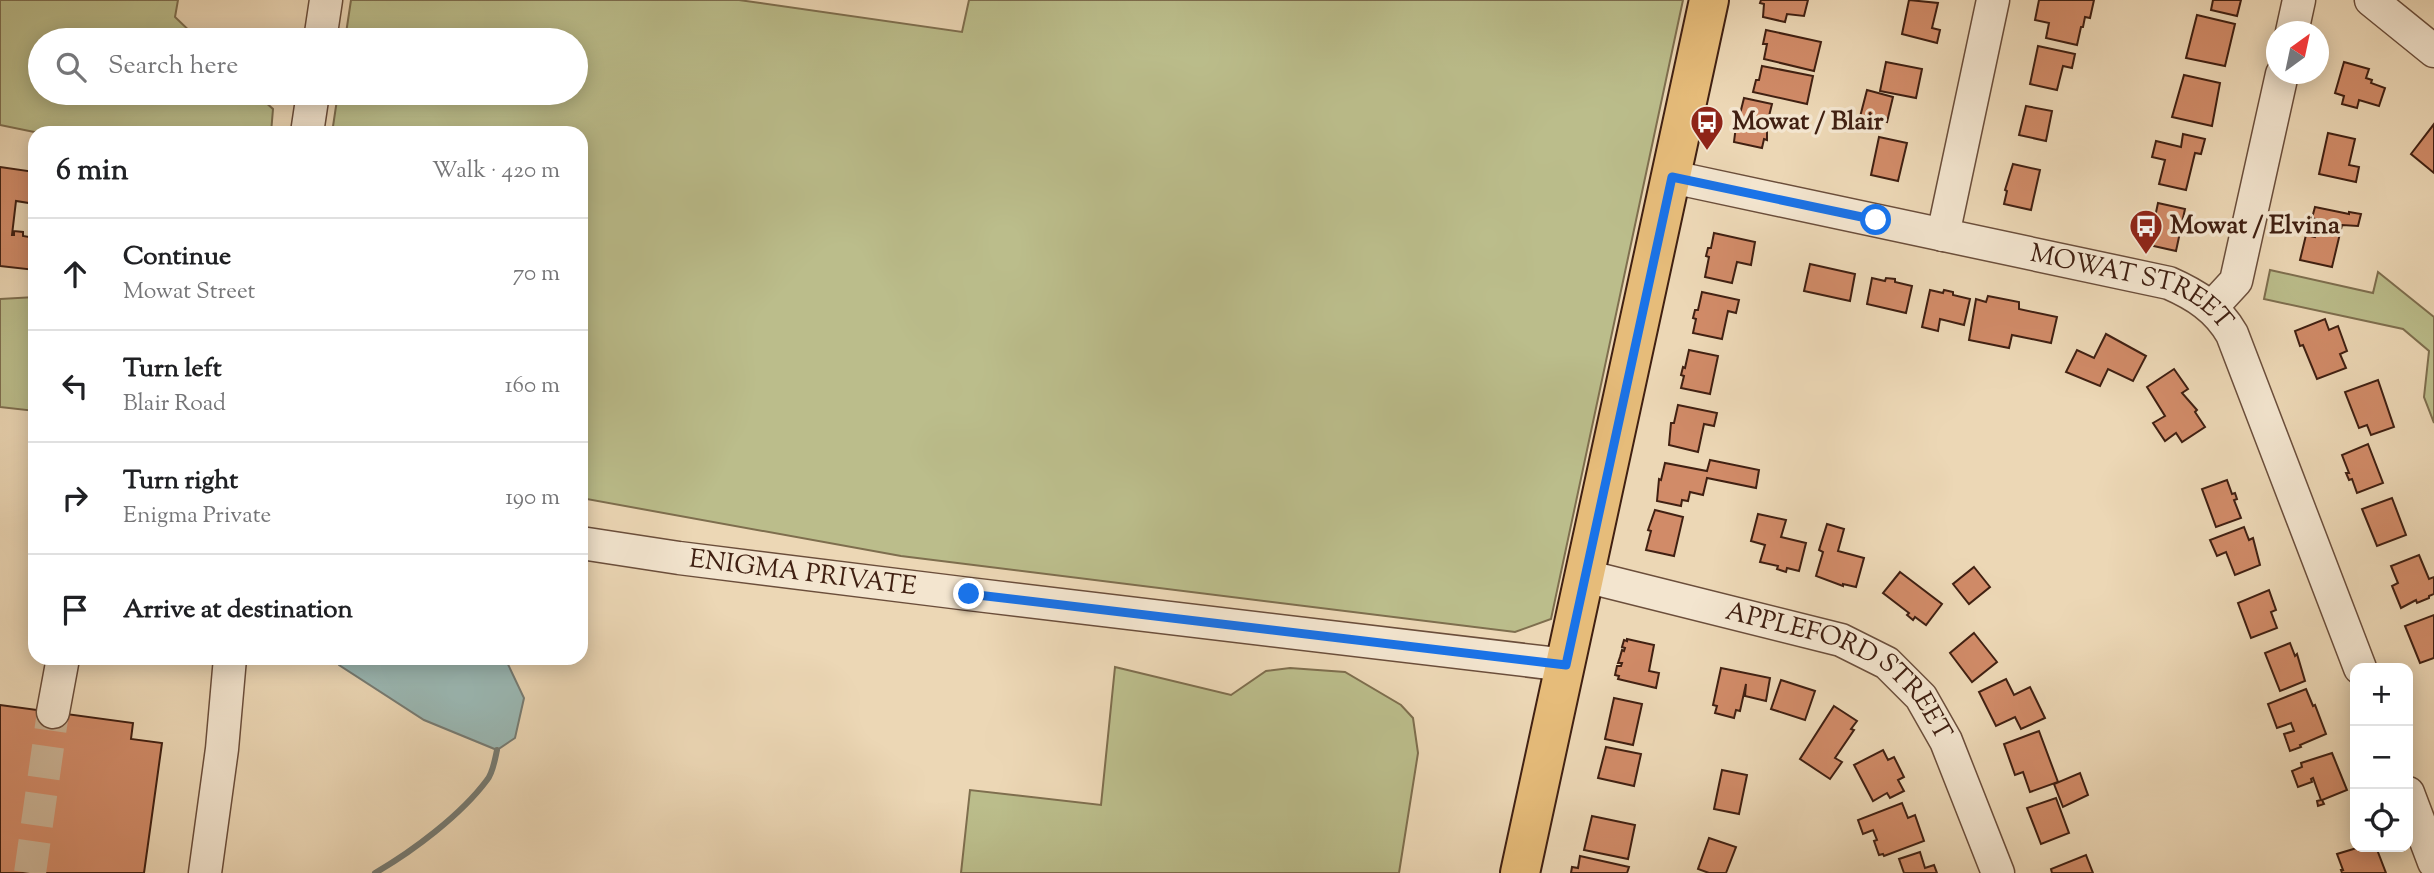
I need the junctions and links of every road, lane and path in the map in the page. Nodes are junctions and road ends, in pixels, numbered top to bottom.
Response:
1 (326, 0) edge
2 (1709, 0) edge
3 (1993, 0) edge
4 (2299, 0) edge
5 (2371, 0) edge
6 (2294, 21) edge
7 (322, 28) edge
8 (2434, 51) edge
9 (2281, 84) edge
10 (311, 105) edge
11 (308, 126) edge
12 (1672, 177) junction
13 (1943, 235) junction
14 (2212, 307) junction
15 (588, 544) edge
16 (1585, 576) junction
17 (2358, 663) edge
18 (62, 665) edge
19 (229, 665) edge
20 (1566, 665) junction
21 (53, 712) tunnel mouth
22 (2413, 806) edge
23 (2434, 862) edge
24 (205, 873) edge
25 (1520, 873) edge
26 (1998, 873) edge

1 - 7 street
2 - 12 main road
3 - 13 street
4 - 6 street
5 - 8 street
9 - 14 street
10 - 11 street
12 - 13 street, MOWAT STREET
12 - 16 main road
13 - 14 street, MOWAT STREET
14 - 17 street, MOWAT STREET
15 - 20 street, ENIGMA PRIVATE
16 - 20 main road
16 - 26 street, APPLEFORD STREET
18 - 21 street
19 - 24 street
20 - 25 main road
22 - 23 street

